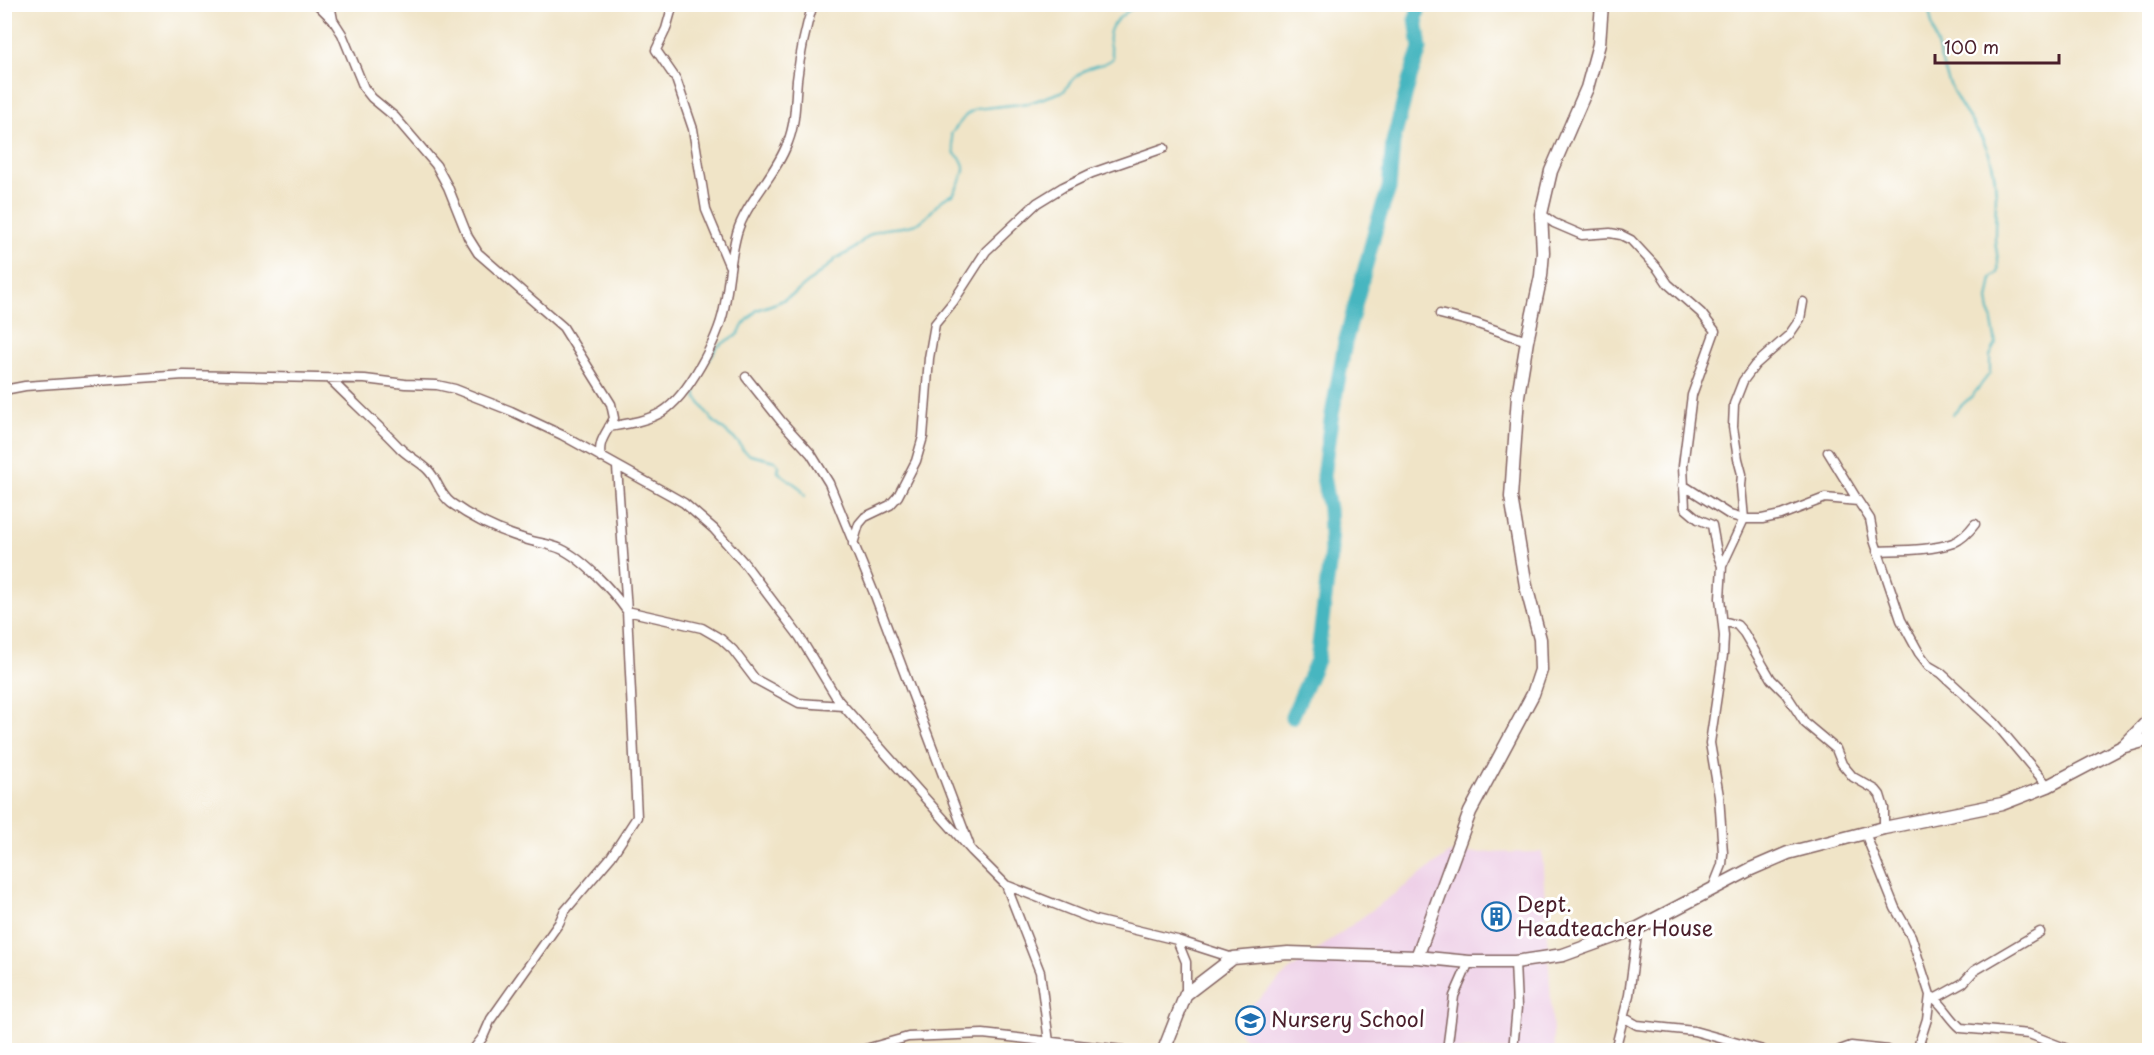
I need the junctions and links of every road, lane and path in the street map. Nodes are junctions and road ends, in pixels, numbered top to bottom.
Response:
1 (317, 4) edge
2 (330, 4) edge
3 (673, 4) edge
4 (813, 4) edge
5 (1602, 4) edge
6 (333, 20) junction
7 (1164, 148) dead end
8 (1541, 214) junction
9 (730, 266) junction
10 (1803, 302) dead end
11 (1440, 314) dead end
12 (1527, 341) junction
13 (747, 377) dead end
14 (330, 379) junction
15 (4, 390) edge
16 (609, 427) junction
17 (1828, 452) dead end
18 (601, 458) junction
19 (617, 467) junction
20 (1683, 485) junction
21 (1858, 501) junction
22 (1744, 519) junction
23 (1975, 524) dead end
24 (854, 544) junction
25 (1877, 551) junction
26 (1722, 566) junction
27 (627, 611) junction
28 (1723, 621) junction
29 (843, 706) junction
30 (2150, 719) edge
31 (2150, 739) edge
32 (2124, 746) junction
33 (2048, 786) junction
34 (1884, 828) junction
35 (1865, 833) junction
36 (972, 851) junction
37 (1006, 885) junction
38 (1712, 891) junction
39 (1638, 928) junction
40 (2040, 932) dead end
41 (1177, 940) junction
42 (1418, 957) junction
43 (1233, 958) junction
44 (1469, 962) junction
45 (1515, 962) junction
46 (1186, 994) junction
47 (1933, 996) junction
48 (1623, 1017) junction
49 (1050, 1041) junction
50 (473, 1050) edge
51 (862, 1050) edge
52 (1050, 1050) edge
53 (1123, 1050) edge
54 (1164, 1050) edge
55 (1447, 1050) edge
56 (1513, 1050) edge
57 (1615, 1050) edge
58 (1763, 1050) edge
59 (1840, 1050) edge
60 (1888, 1050) edge
61 (1917, 1050) edge
62 (2070, 1050) edge

1 - 6 street
2 - 6 street
3 - 9 street
4 - 9 street
5 - 8 street
6 - 16 street
7 - 24 street
8 - 12 street
8 - 20 street
9 - 16 street
10 - 22 street
11 - 12 street
12 - 42 street
13 - 24 street
14 - 15 street
14 - 18 street
14 - 27 street
16 - 18 street
17 - 21 street
18 - 19 street
19 - 27 street
19 - 29 street
20 - 22 street
20 - 26 street
21 - 22 street
21 - 25 street
22 - 26 street
23 - 25 street
24 - 36 street
25 - 33 street
26 - 28 street
27 - 29 street
27 - 50 street
28 - 34 street
28 - 38 street
29 - 36 street
30 - 32 street
31 - 32 street
32 - 33 street
33 - 34 street
34 - 35 street
35 - 38 street
35 - 47 street
36 - 37 street
37 - 41 street
37 - 49 street
38 - 39 street
39 - 45 street
39 - 48 street
40 - 47 street
41 - 43 street
41 - 46 street
42 - 43 street
42 - 44 street
43 - 46 street
44 - 45 street
44 - 55 street
45 - 56 street
46 - 54 street
47 - 61 street
47 - 62 street
48 - 57 street
48 - 58 street
49 - 51 street
49 - 52 street
49 - 53 street
59 - 60 street

